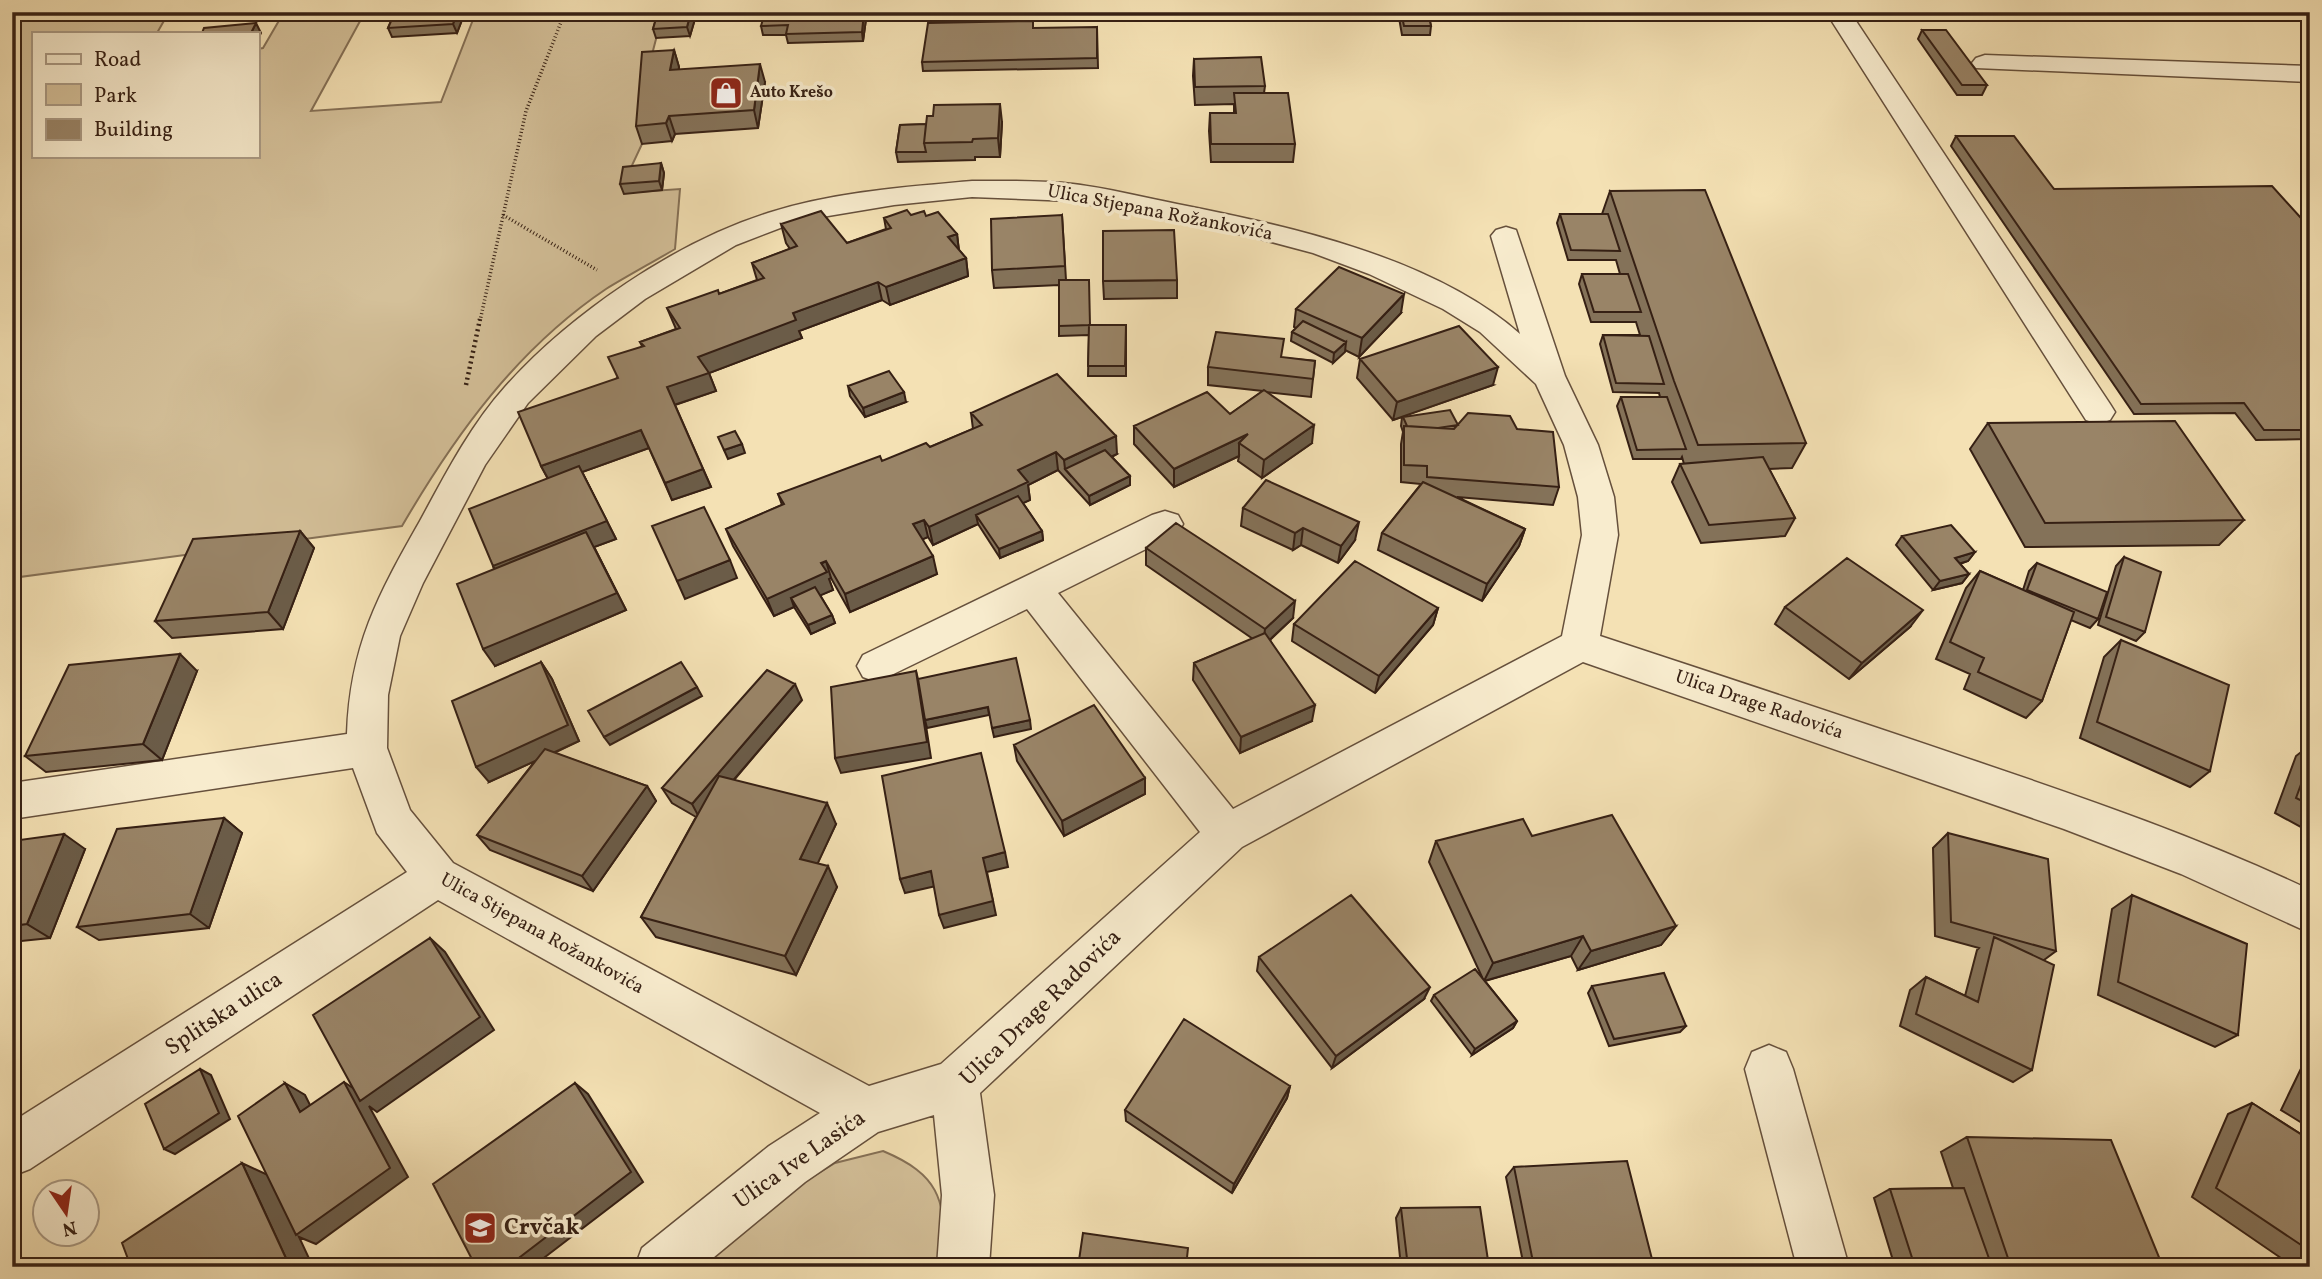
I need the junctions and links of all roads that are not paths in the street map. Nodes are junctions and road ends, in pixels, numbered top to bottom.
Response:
1 (1838, 12) edge
2 (1986, 63) dead end
3 (2310, 74) edge
4 (1506, 236) dead end
5 (1550, 378) junction
6 (2098, 412) dead end
7 (1165, 524) dead end
8 (1034, 590) junction
9 (1580, 645) junction
10 (877, 666) dead end
11 (367, 748) junction
12 (12, 801) edge
13 (1227, 834) junction
14 (437, 877) junction
15 (2310, 912) edge
16 (1769, 1069) dead end
17 (955, 1084) junction
18 (866, 1111) junction
19 (12, 1151) edge
20 (661, 1267) edge
21 (963, 1267) edge
22 (1823, 1267) edge

1 - 6 street
2 - 3 street
4 - 5 street, Ulica Stjepana Rožankovića
5 - 9 street, Ulica Stjepana Rožankovića
5 - 11 street, Ulica Stjepana Rožankovića
7 - 8 street
8 - 10 street
8 - 13 street
9 - 13 street, Ulica Drage Radovića
9 - 15 street, Ulica Drage Radovića
11 - 12 street
11 - 14 street, Ulica Stjepana Rožankovića
13 - 17 street, Ulica Drage Radovića
14 - 18 street, Ulica Stjepana Rožankovića
14 - 19 street, Splitska ulica
16 - 22 street
17 - 18 street, Ulica Ive Lasića
17 - 21 street, Ulica Drage Radovića
18 - 20 street, Ulica Ive Lasića

